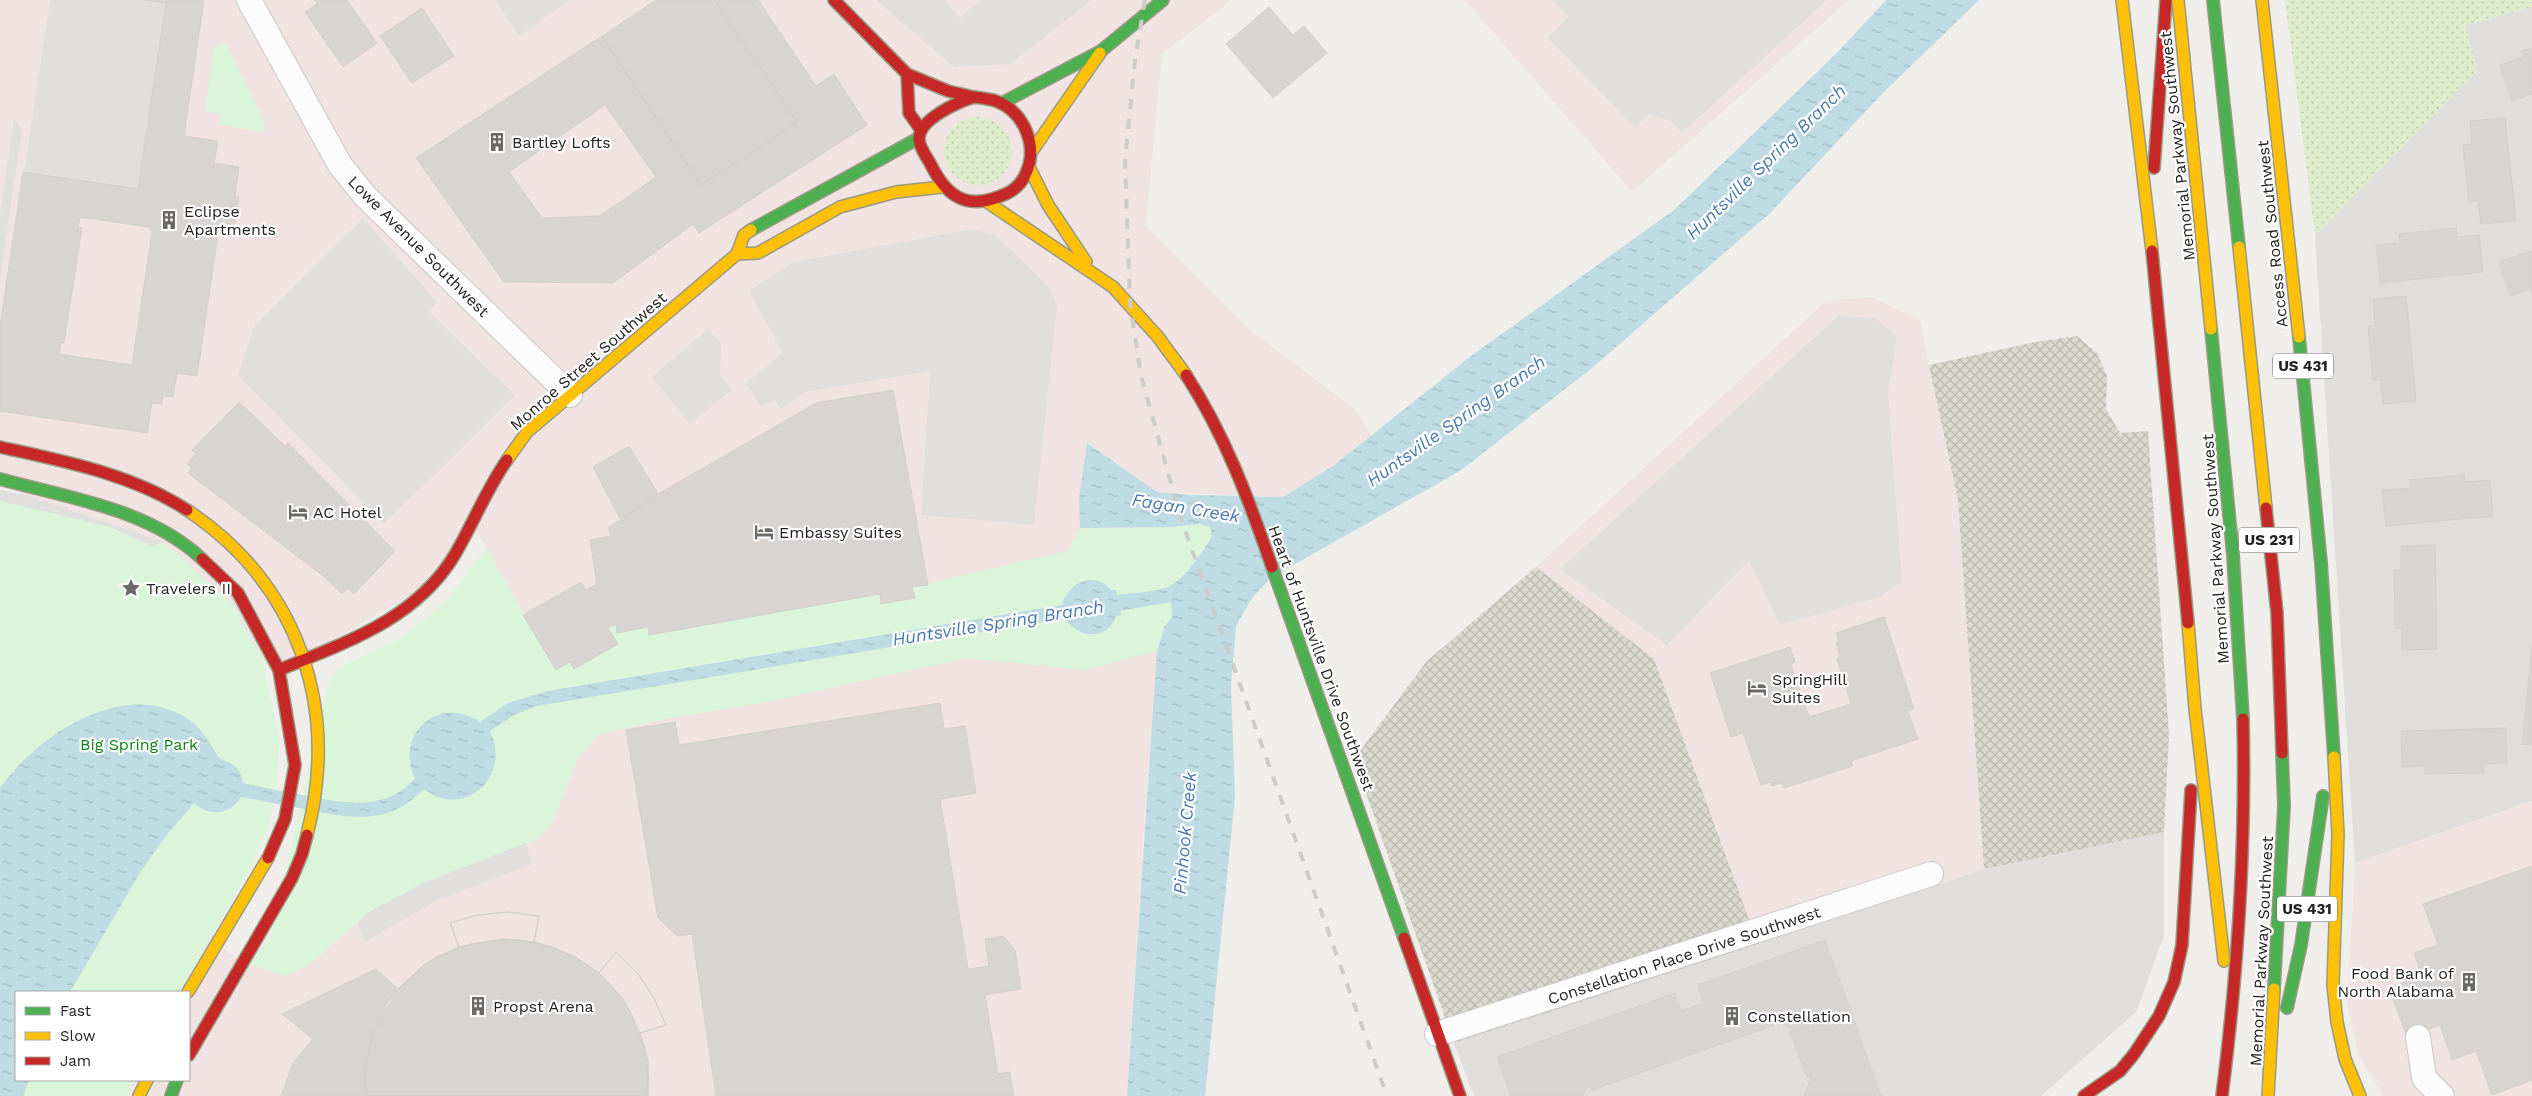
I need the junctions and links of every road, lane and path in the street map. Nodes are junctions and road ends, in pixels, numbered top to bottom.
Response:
1 (248, 0) edge
2 (834, 0) edge
3 (1163, 0) edge
4 (2122, 0) edge
5 (2166, 0) edge
6 (2178, 0) edge
7 (2213, 0) edge
8 (2262, 0) edge
9 (1101, 52) junction
10 (907, 74) junction
11 (974, 97) junction
12 (1002, 103) junction
13 (920, 134) junction
14 (1032, 150) junction
15 (1029, 167) junction
16 (942, 187) junction
17 (987, 202) junction
18 (2151, 243) junction
19 (737, 254) junction
20 (1089, 268) junction
21 (570, 395) junction
22 (0, 447) edge
23 (0, 479) edge
24 (304, 660) junction
25 (279, 670) junction
26 (2195, 708) junction
27 (2332, 734) junction
28 (1931, 874) dead end
29 (189, 991) edge
30 (2231, 1022) junction
31 (1437, 1034) junction
32 (2418, 1037) dead end
33 (190, 1053) edge
34 (146, 1081) edge
35 (177, 1081) edge
36 (2271, 1082) junction
37 (139, 1096) edge
38 (171, 1096) edge
39 (1460, 1096) edge
40 (2084, 1096) edge
41 (2222, 1096) edge
42 (2268, 1096) edge
43 (2360, 1096) edge
44 (2442, 1096) edge

1 - 21 street, Lowe Avenue Southwest
2 - 10 main road
3 - 9 main road
4 - 18 main road
5 - 18 main road
6 - 30 main road, Memorial Parkway Southwest / US 231
7 - 36 main road, Memorial Parkway Southwest / US 231
8 - 27 main road, Access Road Southwest / US 431
9 - 12 main road
9 - 14 main road
10 - 11 main road
10 - 13 main road
11 - 12 main road
11 - 13 main road, Monroe Street Southwest
12 - 14 main road
13 - 16 main road
13 - 19 main road, Monroe Street Southwest
14 - 15 main road
15 - 17 main road
15 - 20 main road, Heart of Huntsville Drive Southwest
16 - 17 main road
16 - 19 main road
17 - 20 main road, Heart of Huntsville Drive Southwest
18 - 26 main road
19 - 21 main road, Monroe Street Southwest
20 - 31 main road, Heart of Huntsville Drive Southwest
21 - 24 main road, Monroe Street Southwest
22 - 24 main road
23 - 25 main road
24 - 25 main road, Monroe Street Southwest
24 - 33 main road
25 - 29 main road
26 - 30 main road
26 - 40 main road
27 - 36 main road, US 431
27 - 43 main road
28 - 31 street, Constellation Place Drive Southwest
30 - 41 main road, Memorial Parkway Southwest / US 231
31 - 39 main road, Heart of Huntsville Drive Southwest
32 - 44 street
34 - 37 main road
35 - 38 main road
36 - 42 main road, Memorial Parkway Southwest / US 231

